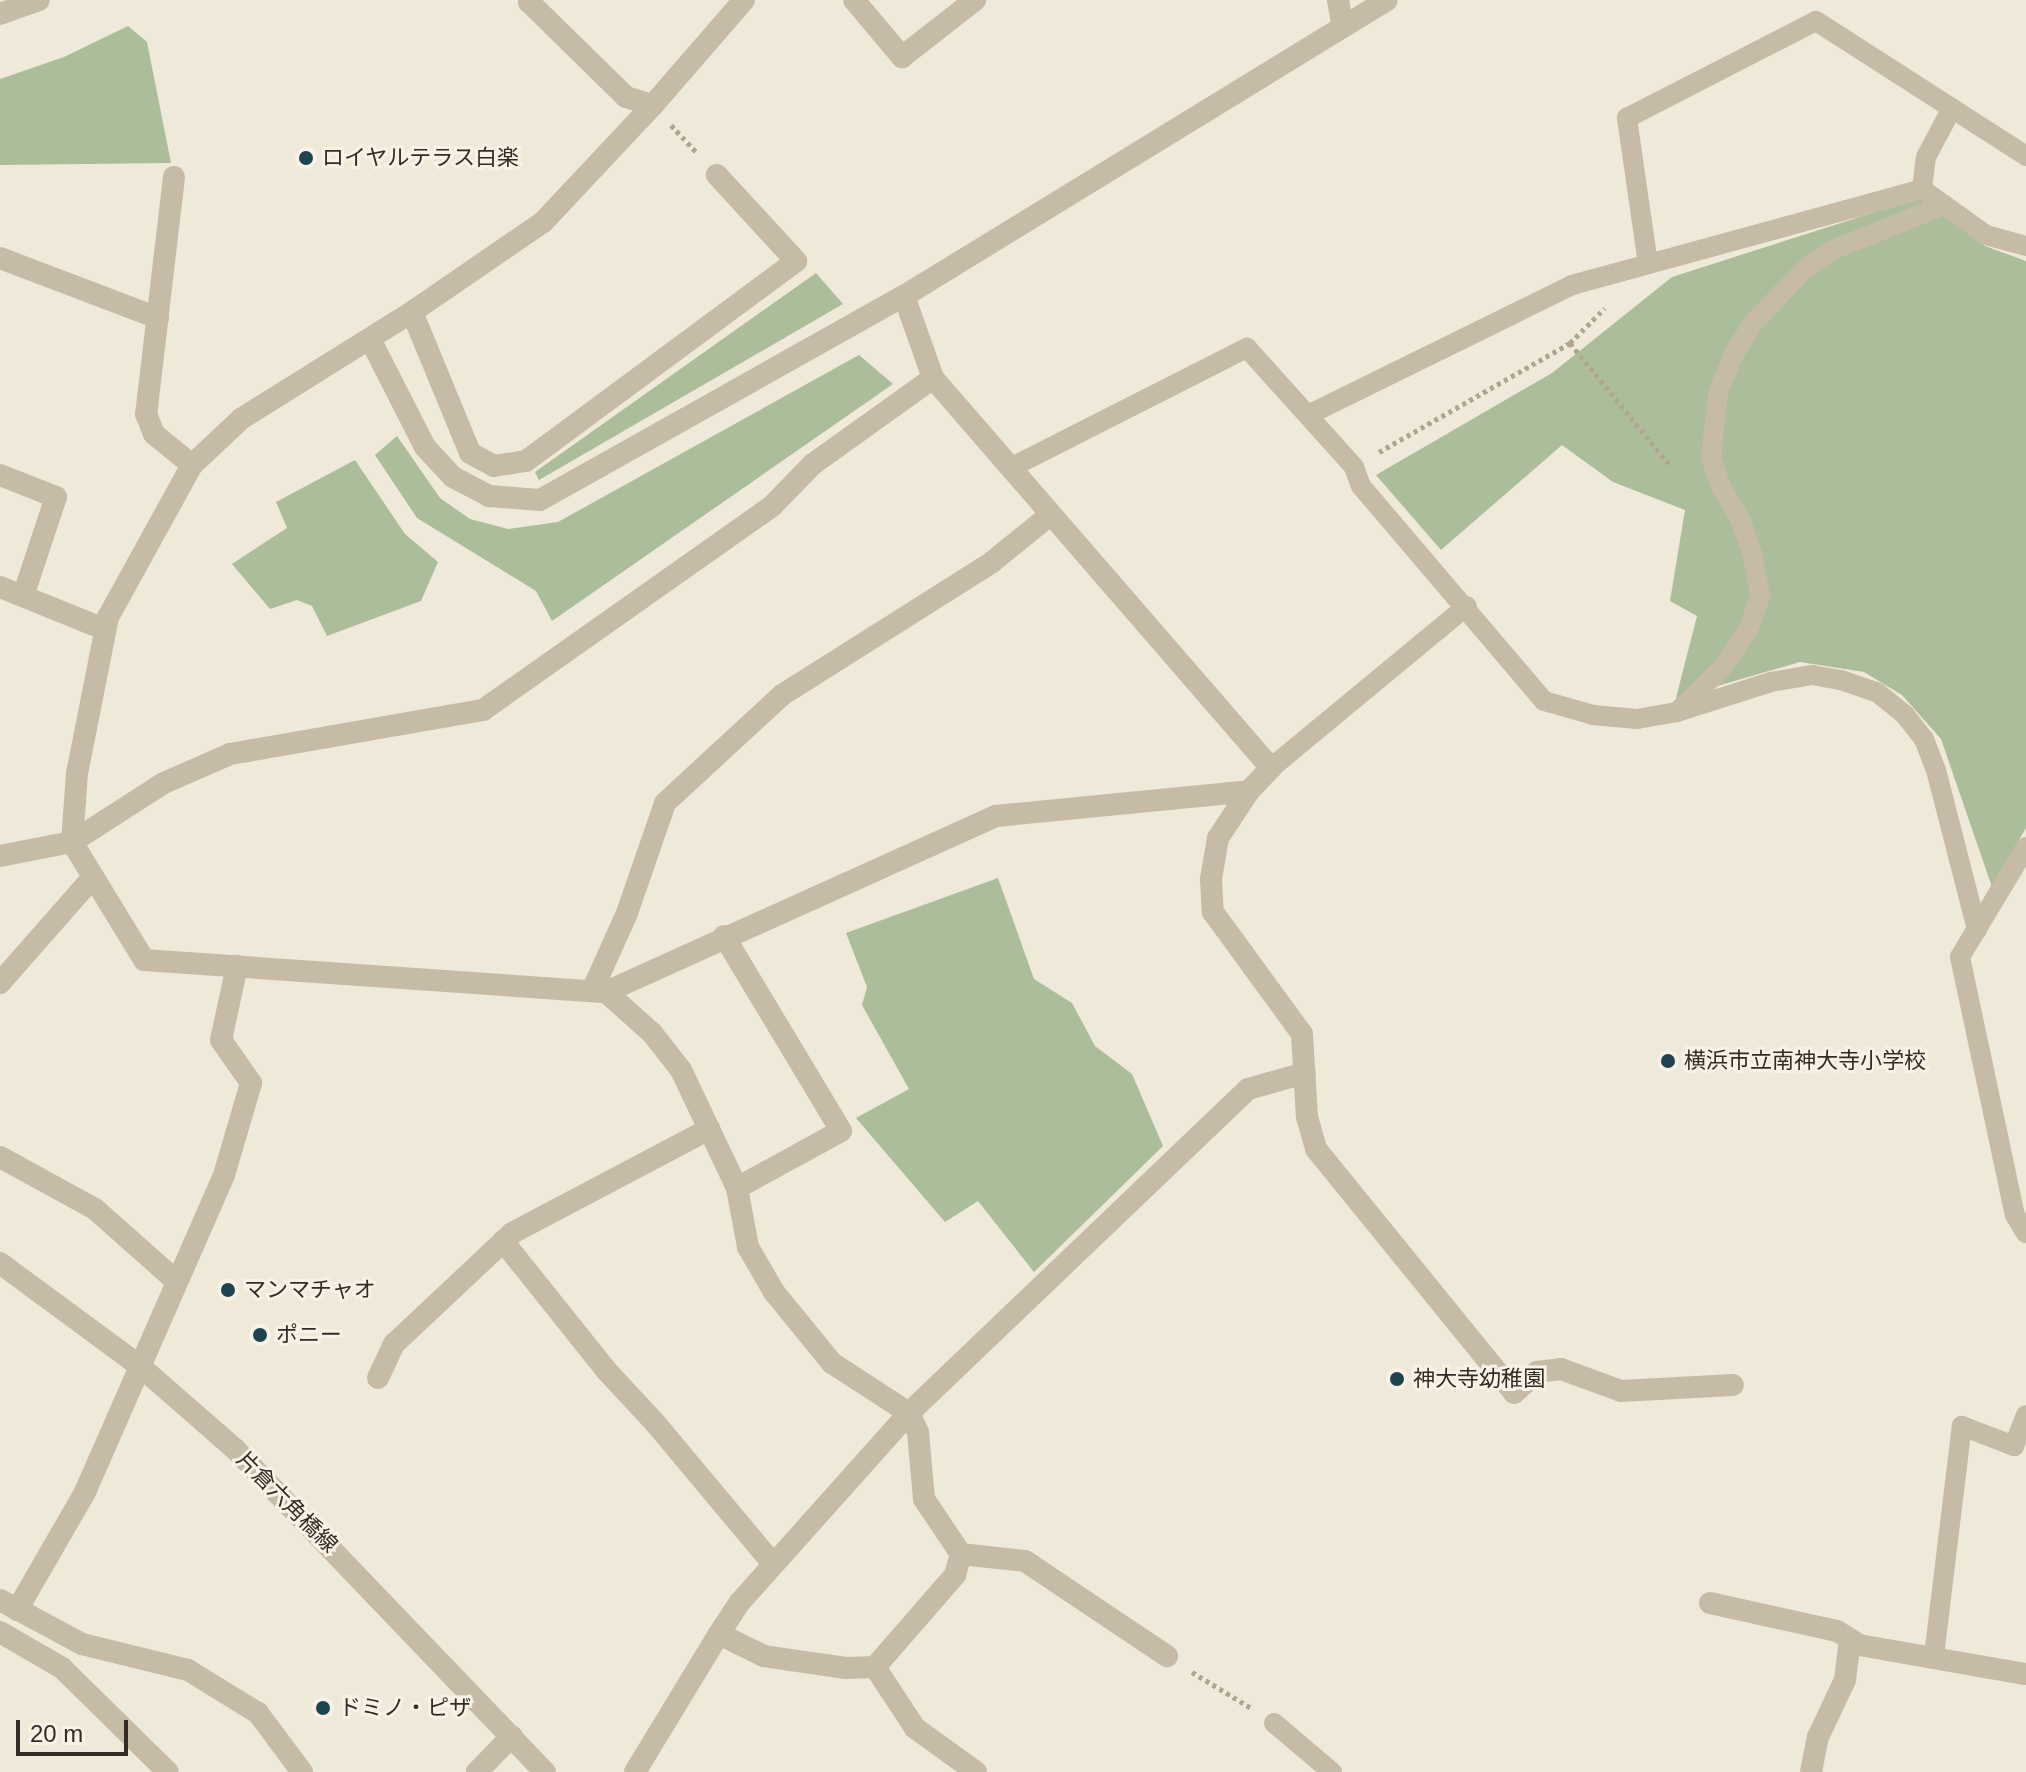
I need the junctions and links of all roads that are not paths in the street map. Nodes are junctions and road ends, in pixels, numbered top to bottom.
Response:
1 (39, 0) edge
2 (531, 0) edge
3 (744, 0) edge
4 (854, 0) edge
5 (975, 0) edge
6 (1338, 0) edge
7 (1387, 0) edge
8 (0, 14) edge
9 (1343, 27) junction
10 (653, 105) junction
11 (1952, 108) junction
12 (2026, 156) edge
13 (717, 175) road end
14 (174, 177) dead end
15 (1922, 189) junction
16 (1944, 205) junction
17 (2026, 246) edge
18 (0, 258) edge
19 (1648, 264) junction
20 (904, 296) junction
21 (412, 312) junction
22 (158, 318) junction
23 (370, 339) junction
24 (933, 378) junction
25 (1308, 415) junction
26 (192, 465) junction
27 (1010, 468) junction
28 (0, 475) edge
29 (1050, 515) junction
30 (0, 587) edge
31 (23, 596) junction
32 (1467, 606) junction
33 (104, 629) junction
34 (1677, 712) junction
35 (1271, 768) junction
36 (1249, 791) junction
37 (72, 842) junction
38 (2026, 847) edge
39 (0, 856) edge
40 (93, 877) junction
41 (1977, 930) junction
42 (724, 936) junction
43 (237, 966) junction
44 (0, 983) edge
45 (599, 992) junction
46 (1305, 1073) junction
47 (709, 1129) junction
48 (0, 1157) edge
49 (737, 1188) junction
50 (2026, 1233) edge
51 (503, 1241) junction
52 (0, 1263) edge
53 (175, 1280) junction
54 (141, 1367) junction
55 (378, 1378) dead end
56 (1733, 1385) dead end
57 (909, 1413) junction
58 (2026, 1415) edge
59 (961, 1554) junction
60 (773, 1564) junction
61 (1710, 1603) dead end
62 (9, 1605) edge
63 (0, 1632) edge
64 (719, 1634) junction
65 (1850, 1639) junction
66 (1167, 1656) road end
67 (1934, 1656) junction
68 (875, 1667) junction
69 (2026, 1674) edge
70 (1274, 1723) road end
71 (512, 1736) junction
72 (168, 1772) edge
73 (302, 1772) edge
74 (477, 1772) edge
75 (545, 1772) edge
76 (635, 1772) edge
77 (976, 1772) edge
78 (1332, 1772) edge
79 (1811, 1772) edge

1 - 8 street
2 - 10 street
3 - 10 street
4 - 5 street
6 - 9 street
7 - 9 street
9 - 20 street
10 - 21 street
11 - 12 lane
11 - 15 lane
11 - 19 lane
13 - 21 street
14 - 22 street
15 - 16 lane
15 - 19 lane
16 - 17 lane
16 - 34 lane
18 - 22 street
19 - 25 lane
20 - 23 street
20 - 24 street
21 - 23 street
22 - 26 street
23 - 26 street
24 - 27 street
24 - 37 street
25 - 27 lane
25 - 32 lane
26 - 33 street
27 - 29 street
28 - 31 street
29 - 35 street
29 - 45 street
30 - 31 street
31 - 33 street
32 - 34 lane
32 - 35 lane
33 - 37 street
34 - 41 lane
35 - 36 street
36 - 42 street
36 - 46 street
37 - 39 street
37 - 40 street
38 - 41 lane
40 - 43 street
40 - 44 street
41 - 50 lane
42 - 45 street
42 - 49 street
43 - 45 street
43 - 53 street
45 - 47 street
46 - 56 street
46 - 57 street
47 - 49 street
47 - 51 street
48 - 53 street
49 - 57 street
51 - 55 street
51 - 60 street
52 - 54 street, 片倉六角橋線
53 - 54 street
54 - 62 street
54 - 71 street, 片倉六角橋線
57 - 59 street
57 - 60 street
58 - 67 lane
59 - 66 street
59 - 68 street
60 - 64 street
61 - 65 street
62 - 73 street
63 - 72 street
64 - 68 street
64 - 76 street
65 - 67 street
65 - 79 street
67 - 69 street
68 - 77 street
70 - 78 lane
71 - 74 street
71 - 75 street, 片倉六角橋線

